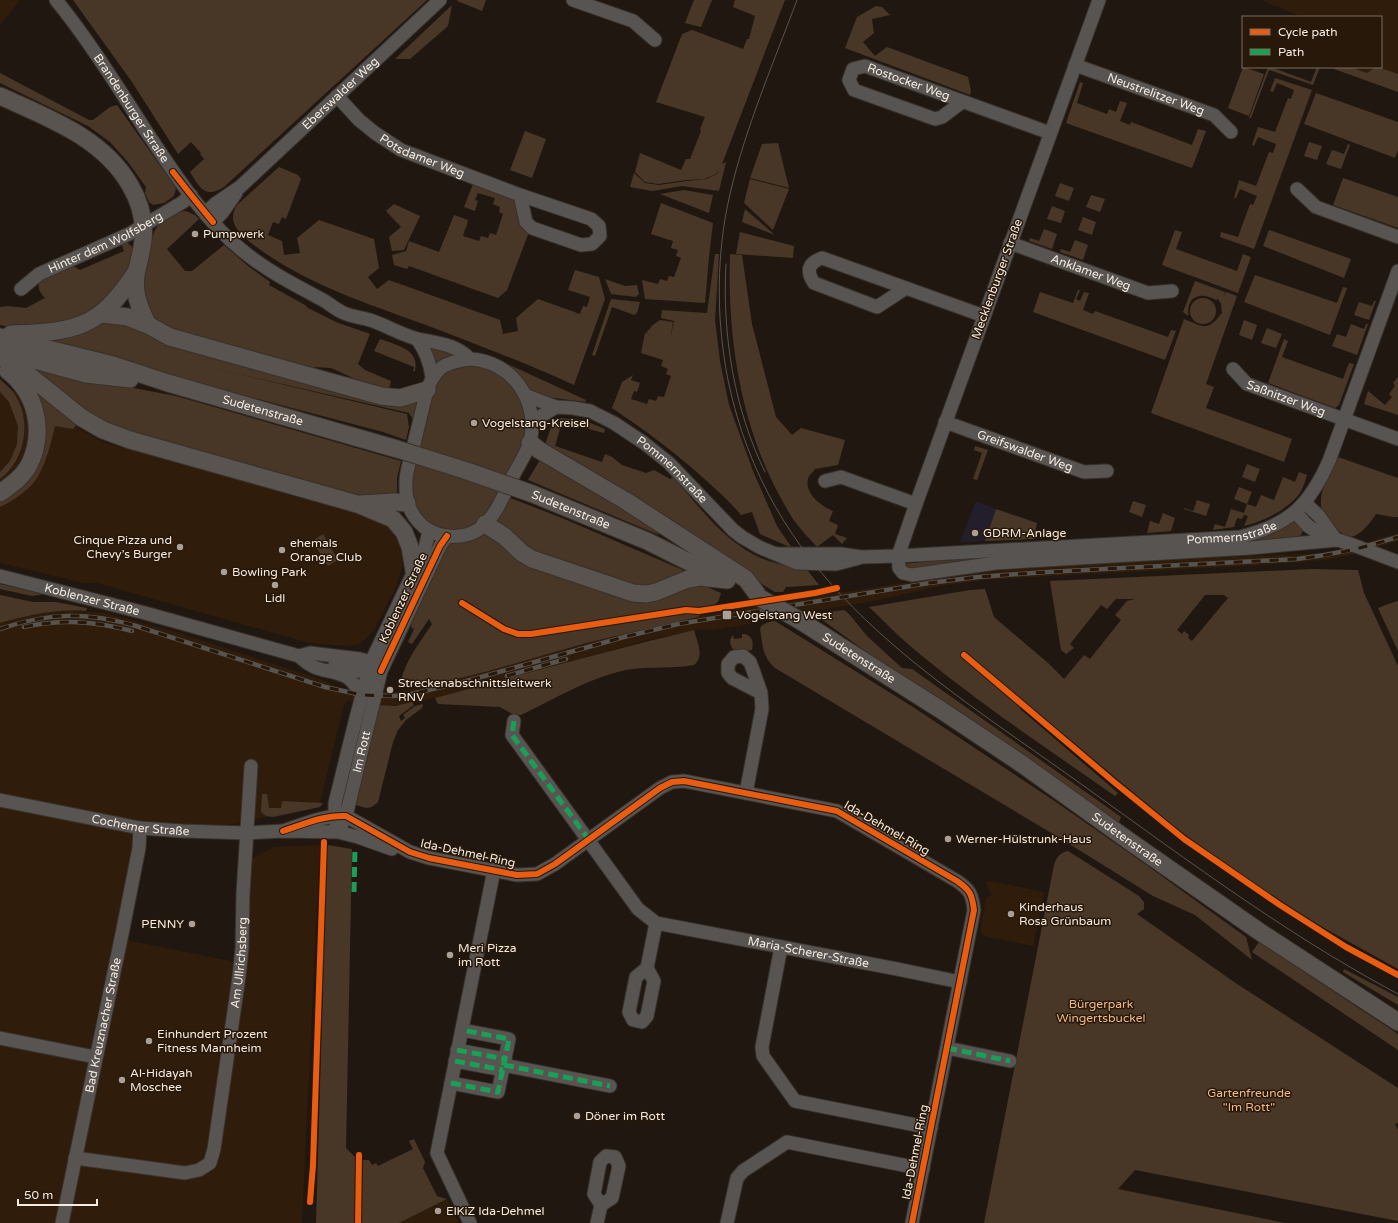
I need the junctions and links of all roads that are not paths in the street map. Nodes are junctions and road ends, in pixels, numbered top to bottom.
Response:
1 (56, 0) edge
2 (440, 0) edge
3 (573, 0) edge
4 (1101, 0) edge
5 (656, 40) dead end
6 (1075, 65) junction
7 (0, 96) edge
8 (337, 96) junction
9 (962, 102) junction
10 (1231, 132) dead end
11 (1050, 133) junction
12 (1297, 189) dead end
13 (190, 195) junction
14 (520, 195) junction
15 (209, 217) junction
16 (144, 224) junction
17 (1398, 237) edge
18 (1010, 243) junction
19 (1398, 270) edge
20 (136, 272) junction
21 (906, 288) junction
22 (22, 290) dead end
23 (1172, 291) dead end
24 (102, 314) junction
25 (984, 316) junction
26 (148, 325) junction
27 (0, 336) edge
28 (417, 339) junction
29 (0, 353) edge
30 (0, 356) edge
31 (470, 359) junction
32 (0, 361) edge
33 (1233, 369) dead end
34 (168, 383) junction
35 (430, 383) junction
36 (525, 395) junction
37 (556, 406) junction
38 (1344, 419) junction
39 (533, 421) junction
40 (945, 422) junction
41 (1398, 439) edge
42 (530, 443) junction
43 (1107, 471) dead end
44 (825, 481) dead end
45 (0, 494) edge
46 (407, 503) junction
47 (1305, 503) junction
48 (357, 504) junction
49 (916, 504) junction
50 (1295, 512) junction
51 (485, 524) junction
52 (429, 531) junction
53 (446, 536) junction
54 (1336, 540) junction
55 (898, 556) junction
56 (1398, 562) edge
57 (414, 570) junction
58 (0, 576) edge
59 (727, 580) junction
60 (760, 598) junction
61 (301, 659) junction
62 (369, 667) junction
63 (381, 671) junction
64 (761, 693) dead end
65 (362, 695) junction
66 (514, 721) dead end
67 (251, 766) dead end
68 (746, 793) junction
69 (0, 800) edge
70 (340, 816) junction
71 (140, 828) junction
72 (283, 831) junction
73 (338, 832) junction
74 (246, 833) junction
75 (589, 840) junction
76 (410, 852) junction
77 (494, 870) junction
78 (656, 923) junction
79 (781, 947) junction
80 (647, 968) dead end
81 (960, 982) junction
82 (1398, 1022) edge
83 (462, 1030) junction
84 (0, 1038) edge
85 (947, 1048) junction
86 (456, 1055) junction
87 (95, 1057) junction
88 (1010, 1061) dead end
89 (504, 1065) junction
90 (451, 1083) junction
91 (610, 1086) dead end
92 (931, 1128) junction
93 (75, 1158) junction
94 (923, 1169) junction
95 (601, 1205) dead end
96 (62, 1223) edge
97 (470, 1223) edge
98 (597, 1223) edge
99 (727, 1223) edge
100 (912, 1223) edge

1 - 13 street, Brandenburger Straße
2 - 8 street, Eberswalder Weg
3 - 5 street
4 - 6 street, Mecklenburger Straße
6 - 10 street, Neustrelitzer Weg
6 - 11 street, Mecklenburger Straße
7 - 16 main road
8 - 14 street, Potsdamer Weg
8 - 15 street, Eberswalder Weg
9 - 9 street, Rostocker Weg
9 - 11 street, Rostocker Weg
11 - 18 street, Mecklenburger Straße
12 - 17 street
13 - 15 street, Brandenburger Straße
13 - 16 street, Hinter dem Wolfsberg
14 - 14 street, Potsdamer Weg
15 - 28 street, Brandenburger Straße
16 - 20 main road
16 - 22 street, Hinter dem Wolfsberg
18 - 23 street, Anklamer Weg
18 - 25 street, Mecklenburger Straße
19 - 38 street, Pommernstraße
20 - 24 main road
20 - 26 main road
21 - 21 street
21 - 25 street
24 - 26 main road
24 - 27 main road
25 - 40 street, Mecklenburger Straße
26 - 35 main road
27 - 34 main road, Sudetenstraße
28 - 31 street, Brandenburger Straße
28 - 35 street
29 - 34 main road, Sudetenstraße
30 - 48 main road
31 - 35 street
31 - 36 street, Brandenburger Straße
32 - 45 main road
33 - 38 street, Saßnitzer Weg
34 - 59 main road, Sudetenstraße, bridge
35 - 46 street
36 - 37 street, Pommernstraße
36 - 39 street, Brandenburger Straße
37 - 39 street
37 - 55 street, Pommernstraße
38 - 41 street, Saßnitzer Weg
38 - 47 street, Pommernstraße
39 - 42 street
40 - 43 street, Greifswalder Weg
40 - 49 street, Mecklenburger Straße
42 - 51 street
42 - 60 main road
44 - 49 street
46 - 48 main road
46 - 52 street
47 - 50 street, Pommernstraße
47 - 54 street
48 - 57 main road
49 - 55 street, Mecklenburger Straße
50 - 54 street
50 - 55 street, Pommernstraße
51 - 53 street
51 - 59 main road
52 - 53 street
52 - 57 street, Koblenzer Straße
53 - 63 street, Koblenzer Straße
54 - 55 street, Pommernstraße
54 - 56 street
57 - 62 street, Koblenzer Straße
58 - 61 street, Koblenzer Straße
59 - 60 main road, Sudetenstraße
60 - 82 main road, Sudetenstraße, bridge
61 - 62 street, Koblenzer Straße
61 - 65 street, Koblenzer Straße
62 - 63 street, Koblenzer Straße
62 - 65 street, Im Rott
63 - 70 street, Im Rott
64 - 68 street
65 - 70 street, Im Rott
66 - 75 street, Maria-Scherer-Straße
67 - 74 street, Am Ullrichsberg
68 - 75 street, Ida-Dehmel-Ring
68 - 81 street, Ida-Dehmel-Ring
69 - 71 street, Cochemer Straße
70 - 72 street, Cochemer Straße
70 - 73 street, Im Rott
70 - 76 street, Ida-Dehmel-Ring
71 - 74 street, Cochemer Straße
71 - 87 street, Bad Kreuznacher Straße
72 - 73 street, Cochemer Straße
72 - 74 street, Cochemer Straße
73 - 76 street, Ida-Dehmel-Ring
74 - 93 street, Am Ullrichsberg
75 - 77 street, Ida-Dehmel-Ring
75 - 78 street, Maria-Scherer-Straße
76 - 77 street, Ida-Dehmel-Ring
77 - 83 street, Ida-Dehmel-Ring
78 - 79 street, Maria-Scherer-Straße
78 - 80 street
79 - 81 street, Maria-Scherer-Straße
79 - 92 street
81 - 85 street, Ida-Dehmel-Ring
83 - 86 street, Ida-Dehmel-Ring
83 - 89 street
84 - 87 street
85 - 88 street
85 - 92 street, Ida-Dehmel-Ring
86 - 89 street
86 - 90 street, Ida-Dehmel-Ring
87 - 93 street, Bad Kreuznacher Straße
89 - 90 street
89 - 91 street
90 - 97 street, Ida-Dehmel-Ring
92 - 94 street, Ida-Dehmel-Ring
93 - 96 street, Bad Kreuznacher Straße
94 - 99 street
94 - 100 street, Ida-Dehmel-Ring
95 - 98 street

